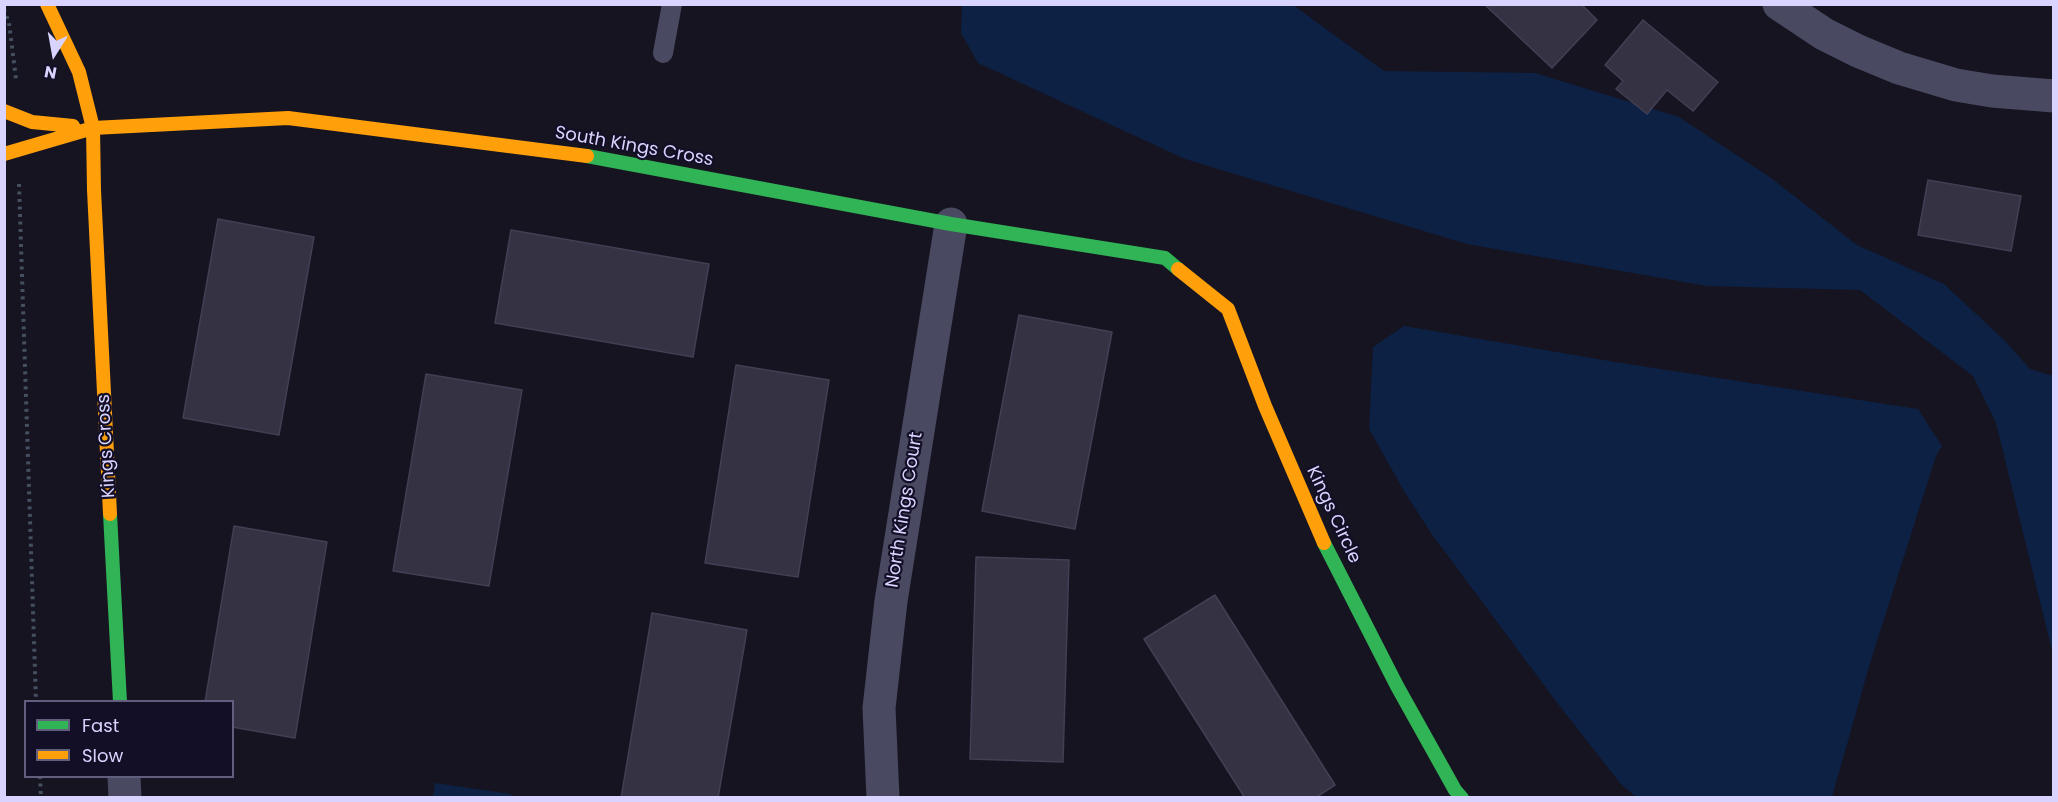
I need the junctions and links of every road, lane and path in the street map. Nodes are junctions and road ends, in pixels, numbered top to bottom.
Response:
1 (47, 4) edge
2 (672, 4) edge
3 (1779, 4) edge
4 (4, 9) edge
5 (663, 53) dead end
6 (2054, 96) edge
7 (4, 111) edge
8 (22, 117) junction
9 (93, 128) junction
10 (9, 152) edge
11 (951, 224) junction
12 (1165, 258) joint
13 (36, 700) edge
14 (120, 700) edge
15 (40, 778) edge
16 (124, 778) edge
17 (41, 798) edge
18 (125, 798) edge
19 (883, 798) edge
20 (1462, 798) edge

1 - 9 street
2 - 5 lane
3 - 6 street
4 - 8 path
7 - 8 street
8 - 9 street
9 - 10 street
9 - 11 street, South Kings Cross
9 - 14 street, Kings Cross
10 - 13 path
11 - 12 street, South Kings Cross
11 - 19 street, North Kings Court
12 - 20 street, Kings Circle
15 - 17 path
16 - 18 street

